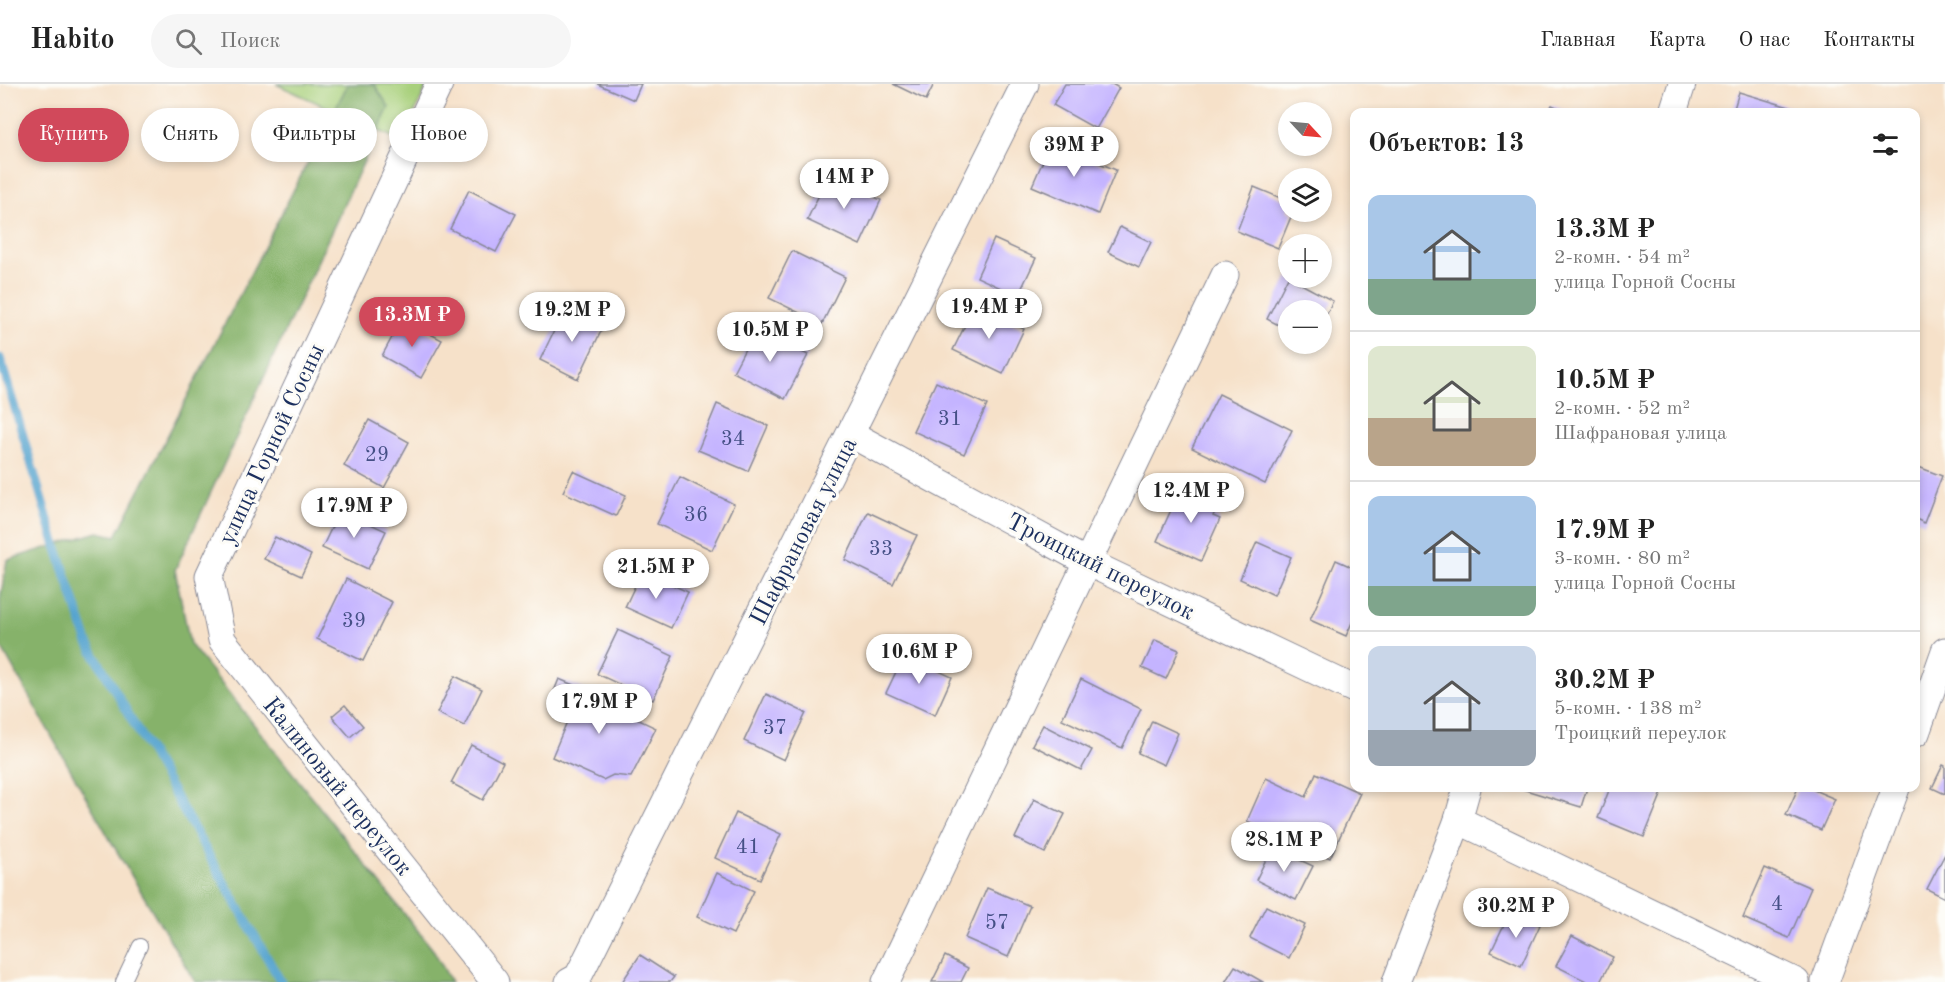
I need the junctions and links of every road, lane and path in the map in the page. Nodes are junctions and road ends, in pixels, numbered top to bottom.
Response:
1 (439, 84) edge
2 (1025, 84) edge
3 (1682, 84) edge
4 (1674, 108) edge
5 (1225, 275) dead end
6 (851, 434) junction
7 (1087, 562) junction
8 (210, 576) joint
9 (1945, 651) edge
10 (1350, 687) edge
11 (1920, 721) edge
12 (1466, 792) edge
13 (1895, 792) edge
14 (1458, 820) junction
15 (140, 946) dead end
16 (573, 979) edge
17 (123, 982) edge
18 (495, 982) edge
19 (886, 982) edge
20 (1396, 982) edge
21 (1796, 982) edge
22 (1825, 982) edge

1 - 8 street, улица Горной Сосны
2 - 6 street, Шафрановая улица
3 - 4 street
5 - 7 street
6 - 7 street, Троицкий переулок
6 - 16 street, Шафрановая улица
7 - 10 street, Троицкий переулок
7 - 19 street
8 - 18 street, Калиновый переулок
9 - 11 street
12 - 14 street
13 - 22 street
14 - 20 street
14 - 21 street
15 - 17 lane

